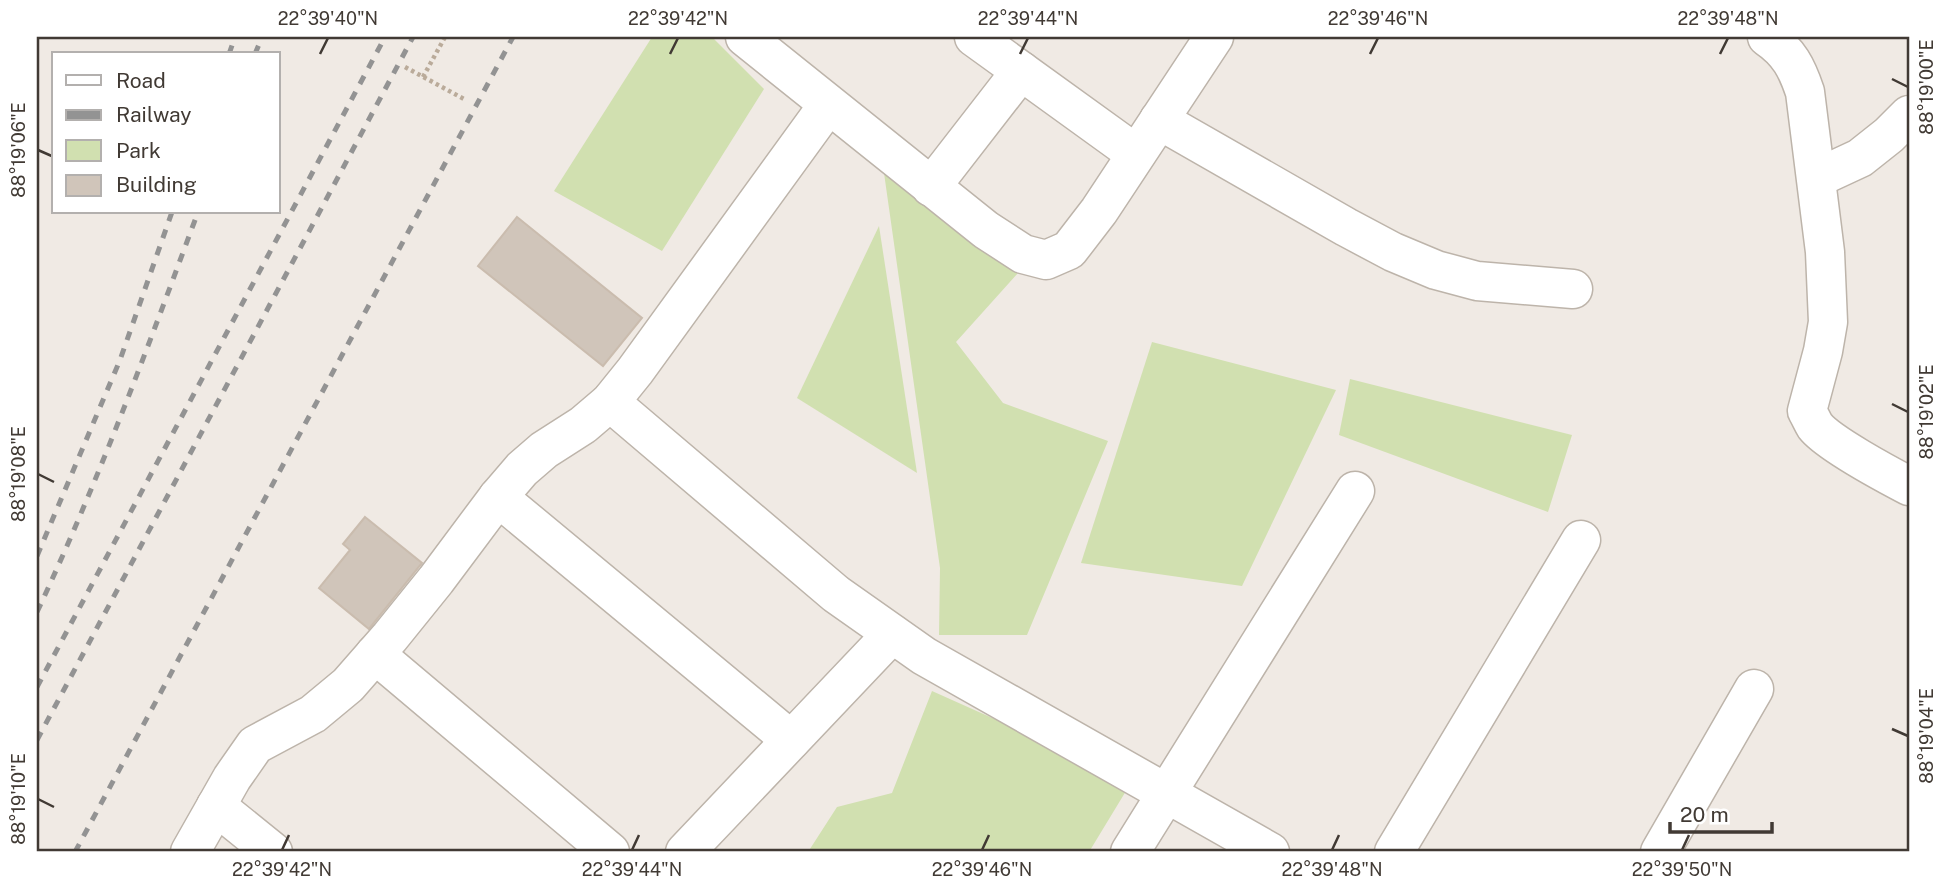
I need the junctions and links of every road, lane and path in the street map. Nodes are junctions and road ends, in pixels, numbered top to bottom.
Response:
1 (445, 37) edge
2 (745, 37) edge
3 (974, 37) edge
4 (1214, 37) edge
5 (1767, 37) edge
6 (405, 67) dead end
7 (1021, 71) junction
8 (423, 77) junction
9 (464, 99) dead end
10 (828, 105) junction
11 (1909, 115) edge
12 (1159, 120) junction
13 (1136, 155) junction
14 (1817, 178) junction
15 (931, 187) junction
16 (1573, 289) dead end
17 (610, 402) junction
18 (1909, 486) edge
19 (1356, 491) dead end
20 (498, 497) junction
21 (1581, 540) dead end
22 (892, 634) junction
23 (375, 654) junction
24 (1754, 689) dead end
25 (791, 740) junction
26 (1166, 794) junction
27 (216, 806) junction
28 (190, 852) edge
29 (274, 852) edge
30 (610, 852) edge
31 (685, 852) edge
32 (1130, 852) edge
33 (1270, 852) edge
34 (1394, 852) edge
35 (1660, 852) edge

1 - 8 path
2 - 10 street
3 - 7 street
4 - 12 street
5 - 14 street
6 - 8 path
7 - 13 street
7 - 15 street
8 - 9 path
10 - 15 street
10 - 17 street
11 - 14 street
12 - 13 street
12 - 16 street
13 - 15 street
14 - 18 street
17 - 20 street
17 - 22 street
19 - 26 street
20 - 23 street
20 - 25 street
21 - 34 street
22 - 25 street
22 - 26 street
23 - 27 street
23 - 30 street
24 - 35 street
25 - 31 street
26 - 32 street
26 - 33 street
27 - 28 street
27 - 29 street

